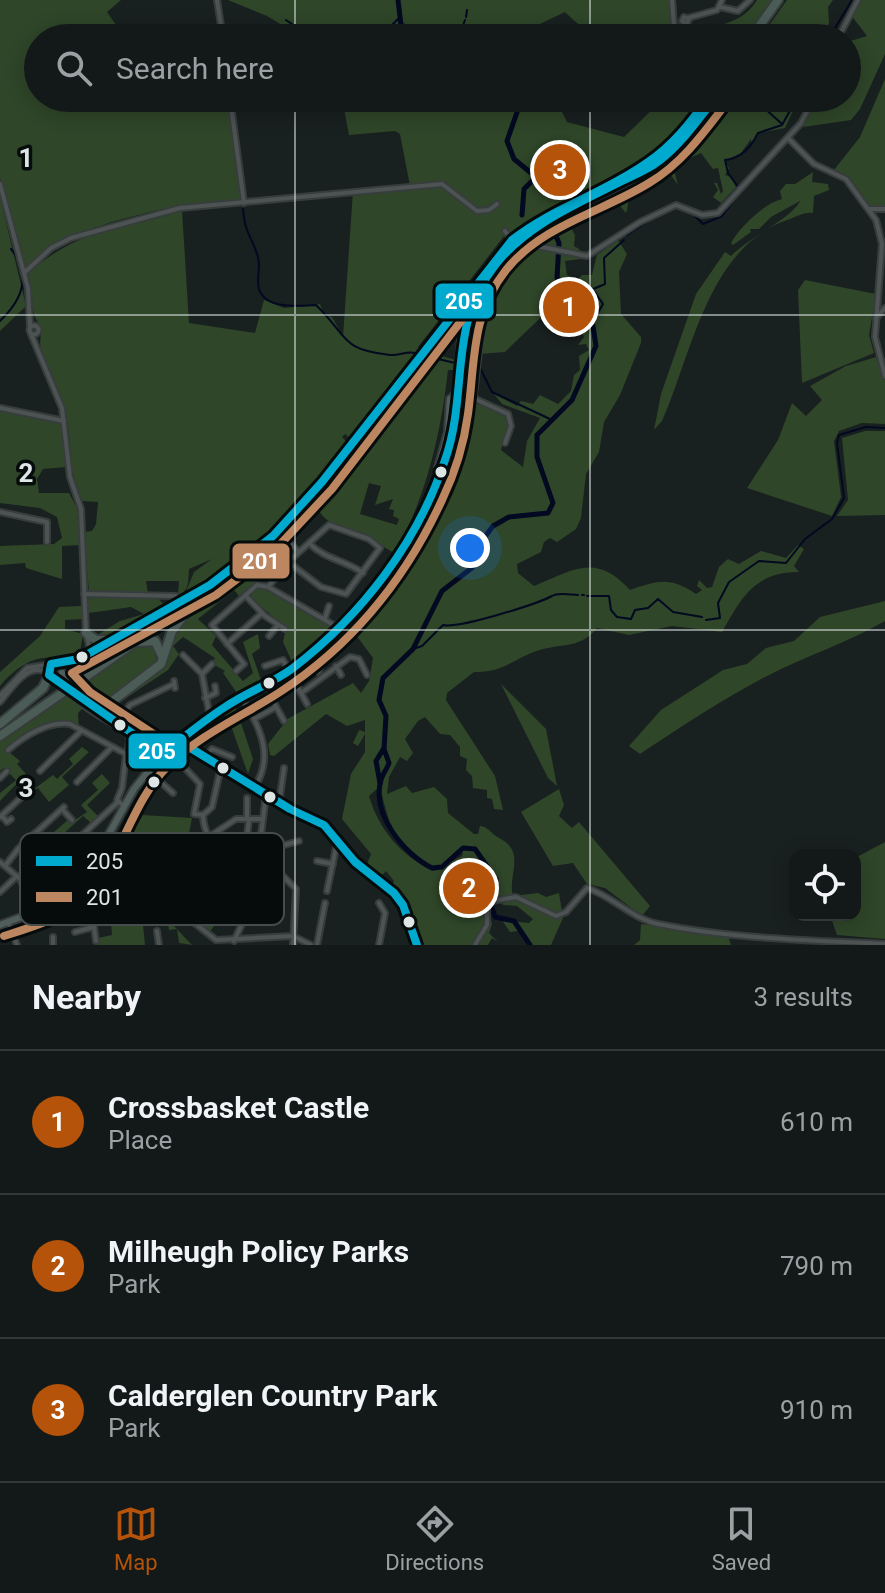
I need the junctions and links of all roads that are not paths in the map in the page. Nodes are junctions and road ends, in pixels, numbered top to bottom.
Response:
1 (217, 0) edge
2 (672, 0) edge
3 (722, 0) edge
4 (750, 0) edge
5 (781, 0) edge
6 (858, 0) edge
7 (720, 7) junction
8 (688, 18) dead end
9 (221, 24) edge
10 (674, 24) edge
11 (764, 24) edge
12 (845, 24) edge
13 (232, 112) edge
14 (698, 112) edge
15 (704, 112) edge
16 (809, 112) edge
17 (788, 138) junction
18 (0, 184) edge
19 (244, 203) junction
20 (497, 204) dead end
21 (869, 209) junction
22 (885, 209) edge
23 (505, 231) dead end
24 (512, 240) junction
25 (495, 265) junction
26 (24, 273) junction
27 (885, 308) edge
28 (31, 317) junction
29 (876, 318) junction
30 (30, 326) junction
31 (38, 329) junction
32 (31, 334) junction
33 (35, 343) junction
34 (885, 376) edge
35 (457, 393) junction
36 (473, 395) junction
37 (0, 408) edge
38 (471, 412) dead end
39 (64, 421) junction
40 (505, 443) dead end
41 (0, 512) edge
42 (47, 542) dead end
43 (290, 543) dead end
44 (309, 543) junction
45 (299, 552) junction
46 (288, 562) junction
47 (363, 573) junction
48 (231, 576) junction
49 (210, 585) junction
50 (268, 587) junction
51 (232, 593) dead end
52 (84, 594) junction
53 (245, 595) junction
54 (176, 596) dead end
55 (239, 601) junction
56 (329, 606) dead end
57 (262, 613) junction
58 (325, 618) junction
59 (278, 625) junction
60 (337, 627) junction
61 (285, 629) dead end
62 (86, 633) junction
63 (269, 636) dead end
64 (110, 639) junction
65 (132, 644) junction
66 (227, 644) junction
67 (90, 651) junction
68 (183, 655) dead end
69 (79, 659) junction
70 (54, 663) junction
71 (265, 666) dead end
72 (336, 666) junction
73 (318, 670) dead end
74 (236, 671) dead end
75 (217, 672) dead end
76 (289, 672) junction
77 (367, 672) dead end
78 (55, 674) junction
79 (202, 674) junction
80 (339, 674) dead end
81 (325, 675) junction
82 (174, 685) dead end
83 (66, 686) junction
84 (218, 689) dead end
85 (124, 691) junction
86 (301, 693) junction
87 (270, 697) dead end
88 (205, 698) junction
89 (0, 699) edge
90 (305, 702) dead end
91 (245, 703) dead end
92 (276, 707) junction
93 (98, 712) junction
94 (210, 718) junction
95 (254, 719) junction
96 (282, 720) dead end
97 (116, 723) junction
98 (0, 724) edge
99 (81, 731) junction
100 (130, 731) junction
101 (0, 733) edge
102 (179, 741) junction
103 (111, 748) junction
104 (8, 750) dead end
105 (127, 752) junction
106 (165, 752) junction
107 (232, 757) dead end
108 (205, 758) junction
109 (221, 767) junction
110 (185, 768) dead end
111 (284, 768) dead end
112 (148, 770) junction
113 (7, 771) dead end
114 (40, 771) dead end
115 (0, 778) edge
116 (77, 782) dead end
117 (255, 787) junction
118 (27, 792) dead end
119 (173, 793) dead end
120 (266, 794) junction
121 (247, 798) dead end
122 (118, 802) junction
123 (279, 803) junction
124 (126, 806) junction
125 (203, 815) junction
126 (1, 816) edge
127 (248, 819) junction
128 (262, 819) junction
129 (72, 820) dead end
130 (7, 822) dead end
131 (35, 833) edge
132 (84, 833) edge
133 (111, 833) edge
134 (206, 833) edge
135 (215, 833) edge
136 (247, 833) edge
137 (261, 833) edge
138 (338, 840) junction
139 (299, 841) dead end
140 (284, 845) edge
141 (20, 848) edge
142 (317, 861) dead end
143 (3, 864) edge
144 (333, 864) junction
145 (17, 876) junction
146 (284, 878) edge
147 (20, 881) edge
148 (327, 891) dead end
149 (0, 892) edge
150 (325, 903) dead end
151 (379, 903) dead end
152 (4, 924) edge
153 (195, 925) edge
154 (240, 925) edge
155 (94, 927) joint
156 (157, 931) dead end
157 (75, 932) dead end
158 (293, 936) junction
159 (53, 937) dead end
160 (96, 941) dead end
161 (234, 941) junction
162 (885, 944) edge
163 (17, 945) edge
164 (53, 945) edge
165 (159, 945) edge
166 (293, 945) edge
167 (314, 945) edge
168 (379, 945) edge
169 (417, 945) edge
170 (475, 945) edge

1 - 9 street
2 - 10 street
3 - 7 street
4 - 7 street
5 - 11 highway
6 - 12 street
7 - 8 street
13 - 19 street
14 - 24 highway
15 - 25 highway
16 - 17 street
17 - 21 street
17 - 36 street
18 - 26 street
19 - 20 street
19 - 26 street
21 - 22 street
21 - 29 street
23 - 24 street
24 - 49 highway
25 - 35 highway
25 - 48 highway
26 - 28 street
27 - 29 street
28 - 30 street
28 - 31 street
29 - 34 street
30 - 31 street
30 - 32 street
31 - 32 street
31 - 33 street
32 - 33 street
33 - 39 street
35 - 36 street
35 - 60 main road
36 - 38 street
36 - 40 street
37 - 39 street
39 - 52 street
41 - 42 street
43 - 45 street
44 - 45 street
44 - 47 street
44 - 47 street
45 - 46 street
46 - 47 street
46 - 50 street
48 - 65 highway
48 - 85 highway
49 - 64 highway
49 - 83 highway
50 - 53 street
50 - 58 street
51 - 55 street
52 - 54 street
52 - 62 street
53 - 55 street
53 - 57 street
55 - 66 street
56 - 58 street
57 - 59 street
57 - 66 street
58 - 60 street
59 - 61 street
59 - 63 street
60 - 76 main road
62 - 64 highway
62 - 67 street
64 - 67 highway
65 - 83 highway
65 - 85 highway
66 - 74 street
67 - 69 main road
68 - 79 street
69 - 70 main road
69 - 78 main road
70 - 78 main road
70 - 78 main road
70 - 89 street
71 - 76 street
72 - 77 street
72 - 80 street
72 - 81 street
73 - 81 street
75 - 79 street
76 - 86 street
76 - 94 main road
78 - 83 main road
78 - 89 street
78 - 98 highway
79 - 88 street
81 - 86 street
82 - 97 street
83 - 93 main road
83 - 101 highway
84 - 88 street
85 - 93 highway
86 - 90 street
87 - 92 street
88 - 94 street
91 - 95 street
92 - 95 street
92 - 96 street
93 - 97 main road
94 - 102 main road
95 - 117 street
97 - 100 main road
99 - 103 street
99 - 104 street
99 - 114 street
100 - 105 street
100 - 106 main road
102 - 106 main road
102 - 108 main road
103 - 105 street
103 - 116 street
105 - 122 street
106 - 112 main road
107 - 108 street
108 - 109 main road
109 - 117 main road
109 - 125 street
110 - 125 street
111 - 123 street
112 - 119 street
112 - 124 main road
113 - 115 street
117 - 120 main road
118 - 126 street
120 - 123 main road
120 - 128 street
121 - 127 street
122 - 124 street
122 - 132 street
123 - 138 main road
124 - 133 main road
125 - 134 street
126 - 130 street
127 - 128 street
127 - 135 street
127 - 136 street
128 - 137 street
129 - 131 street
138 - 144 street
138 - 169 main road
139 - 140 street
141 - 143 street
142 - 144 street
143 - 145 street
144 - 148 street
145 - 147 street
145 - 149 street
146 - 158 street
150 - 167 street
151 - 168 street
152 - 163 street
153 - 161 street
154 - 161 street
155 - 157 street
155 - 160 street
156 - 165 street
158 - 161 street
158 - 166 street
158 - 167 street
159 - 164 street
162 - 170 street

